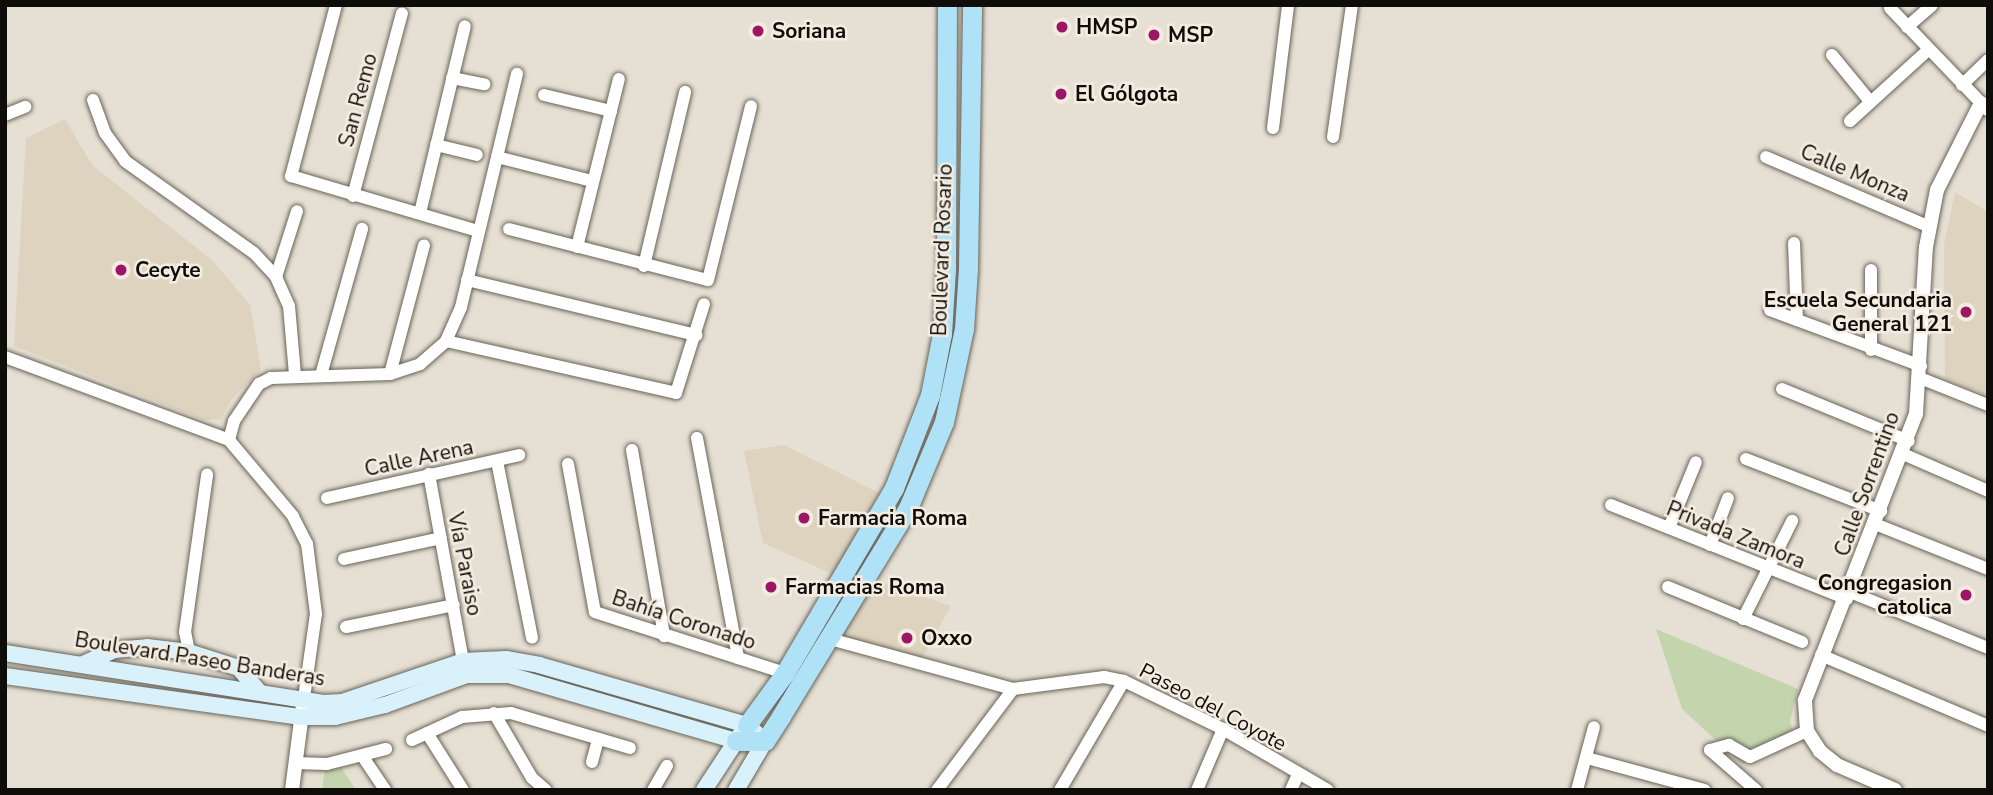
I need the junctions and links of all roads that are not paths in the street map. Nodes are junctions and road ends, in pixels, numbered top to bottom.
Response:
1 (336, 5) edge
2 (947, 5) edge
3 (972, 5) edge
4 (1288, 5) edge
5 (1352, 5) edge
6 (1932, 5) edge
7 (1890, 8) dead end
8 (402, 13) dead end
9 (465, 26) dead end
10 (1907, 27) junction
11 (1928, 50) junction
12 (1832, 55) dead end
13 (1988, 60) edge
14 (517, 74) dead end
15 (452, 78) junction
16 (619, 79) dead end
17 (485, 84) dead end
18 (1962, 85) junction
19 (685, 92) dead end
20 (544, 95) dead end
21 (93, 100) dead end
22 (1869, 100) junction
23 (751, 106) dead end
24 (1984, 106) edge
25 (25, 107) dead end
26 (611, 111) junction
27 (5, 115) edge
28 (1850, 121) dead end
29 (1273, 128) dead end
30 (1333, 137) dead end
31 (436, 145) junction
32 (477, 155) dead end
33 (497, 157) junction
34 (1766, 157) dead end
35 (592, 181) junction
36 (352, 196) junction
37 (297, 211) dead end
38 (420, 214) junction
39 (1928, 226) junction
40 (362, 229) dead end
41 (509, 229) dead end
42 (478, 231) junction
43 (1794, 243) dead end
44 (425, 245) dead end
45 (577, 247) junction
46 (644, 266) junction
47 (1871, 270) dead end
48 (276, 277) junction
49 (467, 280) junction
50 (704, 304) dead end
51 (1770, 310) dead end
52 (1797, 320) junction
53 (696, 335) junction
54 (446, 341) junction
55 (1871, 350) junction
56 (5, 357) edge
57 (1921, 372) junction
58 (390, 374) junction
59 (295, 375) junction
60 (321, 375) junction
61 (1782, 389) dead end
62 (1988, 405) edge
63 (697, 438) dead end
64 (229, 440) junction
65 (1906, 448) junction
66 (632, 450) dead end
67 (519, 455) dead end
68 (907, 456) junction
69 (1746, 459) dead end
70 (497, 461) junction
71 (1696, 462) dead end
72 (568, 464) dead end
73 (927, 464) junction
74 (207, 474) dead end
75 (429, 474) junction
76 (1988, 491) edge
77 (327, 498) dead end
78 (1728, 498) dead end
79 (1611, 505) dead end
80 (1878, 517) junction
81 (1792, 521) dead end
82 (1669, 528) junction
83 (441, 538) junction
84 (1710, 545) junction
85 (344, 559) dead end
86 (1769, 569) junction
87 (1988, 569) edge
88 (1668, 587) dead end
89 (1848, 596) junction
90 (454, 605) junction
91 (1743, 619) junction
92 (346, 627) dead end
93 (185, 632) junction
94 (664, 636) junction
95 (532, 638) dead end
96 (830, 639) junction
97 (1802, 642) dead end
98 (1988, 648) edge
99 (170, 650) junction
100 (190, 652) junction
101 (5, 653) edge
102 (1821, 655) junction
103 (737, 658) junction
104 (463, 662) junction
105 (83, 664) junction
106 (785, 673) junction
107 (5, 676) edge
108 (1124, 681) junction
109 (1013, 689) junction
110 (259, 692) junction
111 (304, 698) junction
112 (494, 713) junction
113 (301, 717) junction
114 (1988, 726) edge
115 (1594, 727) dead end
116 (1223, 729) junction
117 (1807, 732) junction
118 (427, 733) junction
119 (742, 733) junction
120 (597, 739) junction
121 (411, 740) dead end
122 (765, 741) junction
123 (630, 748) dead end
124 (386, 749) dead end
125 (363, 757) junction
126 (1587, 758) junction
127 (592, 762) dead end
128 (295, 764) junction
129 (667, 766) dead end
130 (1298, 774) junction
131 (1320, 788) edge
132 (292, 790) edge
133 (385, 790) edge
134 (463, 790) edge
135 (546, 790) edge
136 (653, 790) edge
137 (704, 790) edge
138 (736, 790) edge
139 (937, 790) edge
140 (1060, 790) edge
141 (1197, 790) edge
142 (1291, 790) edge
143 (1577, 790) edge
144 (1705, 790) edge
145 (1756, 790) edge
146 (1895, 790) edge

1 - 36 street
2 - 68 main road, Boulevard Rosario
3 - 73 main road, Boulevard Rosario
4 - 29 street
5 - 30 street
6 - 10 street
7 - 10 street, Calle Sorrentino
8 - 36 street, San Remo
9 - 15 street
10 - 11 street, Calle Sorrentino
11 - 18 street, Calle Sorrentino
11 - 22 street
12 - 22 street
13 - 18 street
14 - 33 street
15 - 17 street
15 - 31 street
16 - 26 street
18 - 24 street, Calle Sorrentino
19 - 46 street
20 - 26 street
21 - 48 street
22 - 28 street
23 - 46 street
24 - 39 street, Calle Sorrentino
25 - 27 street
26 - 35 street
31 - 32 street
31 - 38 street
33 - 35 street
33 - 42 street
34 - 39 street, Calle Monza
35 - 45 street
36 - 38 street
37 - 48 street
38 - 42 street
39 - 57 street, Calle Sorrentino
40 - 60 street
41 - 45 street
42 - 49 street
43 - 52 street
44 - 58 street
45 - 46 street
47 - 55 street
48 - 59 street
49 - 53 street
49 - 54 street
50 - 53 street
51 - 52 street
52 - 55 street
53 - 54 street
54 - 58 street
55 - 57 street
56 - 64 street
57 - 62 street
57 - 65 street, Calle Sorrentino
58 - 60 street
59 - 60 street
59 - 64 street
61 - 65 street
63 - 103 street
64 - 111 street
65 - 76 street
65 - 80 street, Calle Sorrentino
66 - 94 street
67 - 70 street, Calle Arena
68 - 73 main road
68 - 106 main road, Boulevard Rosario
69 - 80 street
70 - 75 street, Calle Arena
70 - 95 street
71 - 82 street
72 - 94 street, Bahía Coronado
73 - 96 main road, Boulevard Rosario
74 - 93 street
75 - 77 street, Calle Arena
75 - 83 street, Vía Paraiso
78 - 84 street
79 - 82 street, Privada Zamora
80 - 87 street
80 - 89 street, Calle Sorrentino
81 - 86 street
82 - 84 street, Privada Zamora
83 - 85 street
83 - 90 street, Vía Paraiso
84 - 86 street, Privada Zamora
86 - 89 street, Privada Zamora
86 - 91 street
88 - 91 street
89 - 98 street, Privada Zamora
89 - 102 street, Calle Sorrentino
90 - 92 street
90 - 104 street, Vía Paraiso
91 - 97 street
93 - 99 street
93 - 100 street
94 - 103 street, Bahía Coronado
96 - 109 street, Paseo del Coyote
96 - 122 main road, Boulevard Rosario
99 - 100 main road
99 - 105 main road
100 - 110 main road
101 - 105 main road, Boulevard Paseo Banderas
102 - 114 street
102 - 117 street, Calle Sorrentino
103 - 106 street, Bahía Coronado
104 - 111 main road, Boulevard Paseo Banderas
104 - 119 main road, Boulevard Paseo Banderas
105 - 110 main road, Boulevard Paseo Banderas
106 - 119 main road, Boulevard Rosario
107 - 113 main road, Boulevard Paseo Banderas
108 - 109 street, Paseo del Coyote
108 - 116 street, Paseo del Coyote
108 - 140 street
109 - 139 street
110 - 111 main road, Boulevard Paseo Banderas
111 - 113 street
112 - 118 street
112 - 120 street
112 - 135 street
113 - 119 main road, Boulevard Paseo Banderas
113 - 128 street
115 - 126 street
116 - 130 street, Paseo del Coyote
116 - 141 street
117 - 145 street
117 - 146 street
118 - 121 street
118 - 134 street
119 - 122 main road, Boulevard Paseo Banderas
119 - 137 main road
120 - 123 street
120 - 127 street
122 - 138 main road
124 - 125 street
125 - 128 street
125 - 133 street
126 - 143 street
126 - 144 street
128 - 132 street
129 - 136 street
130 - 131 street, Paseo del Coyote
130 - 142 street

